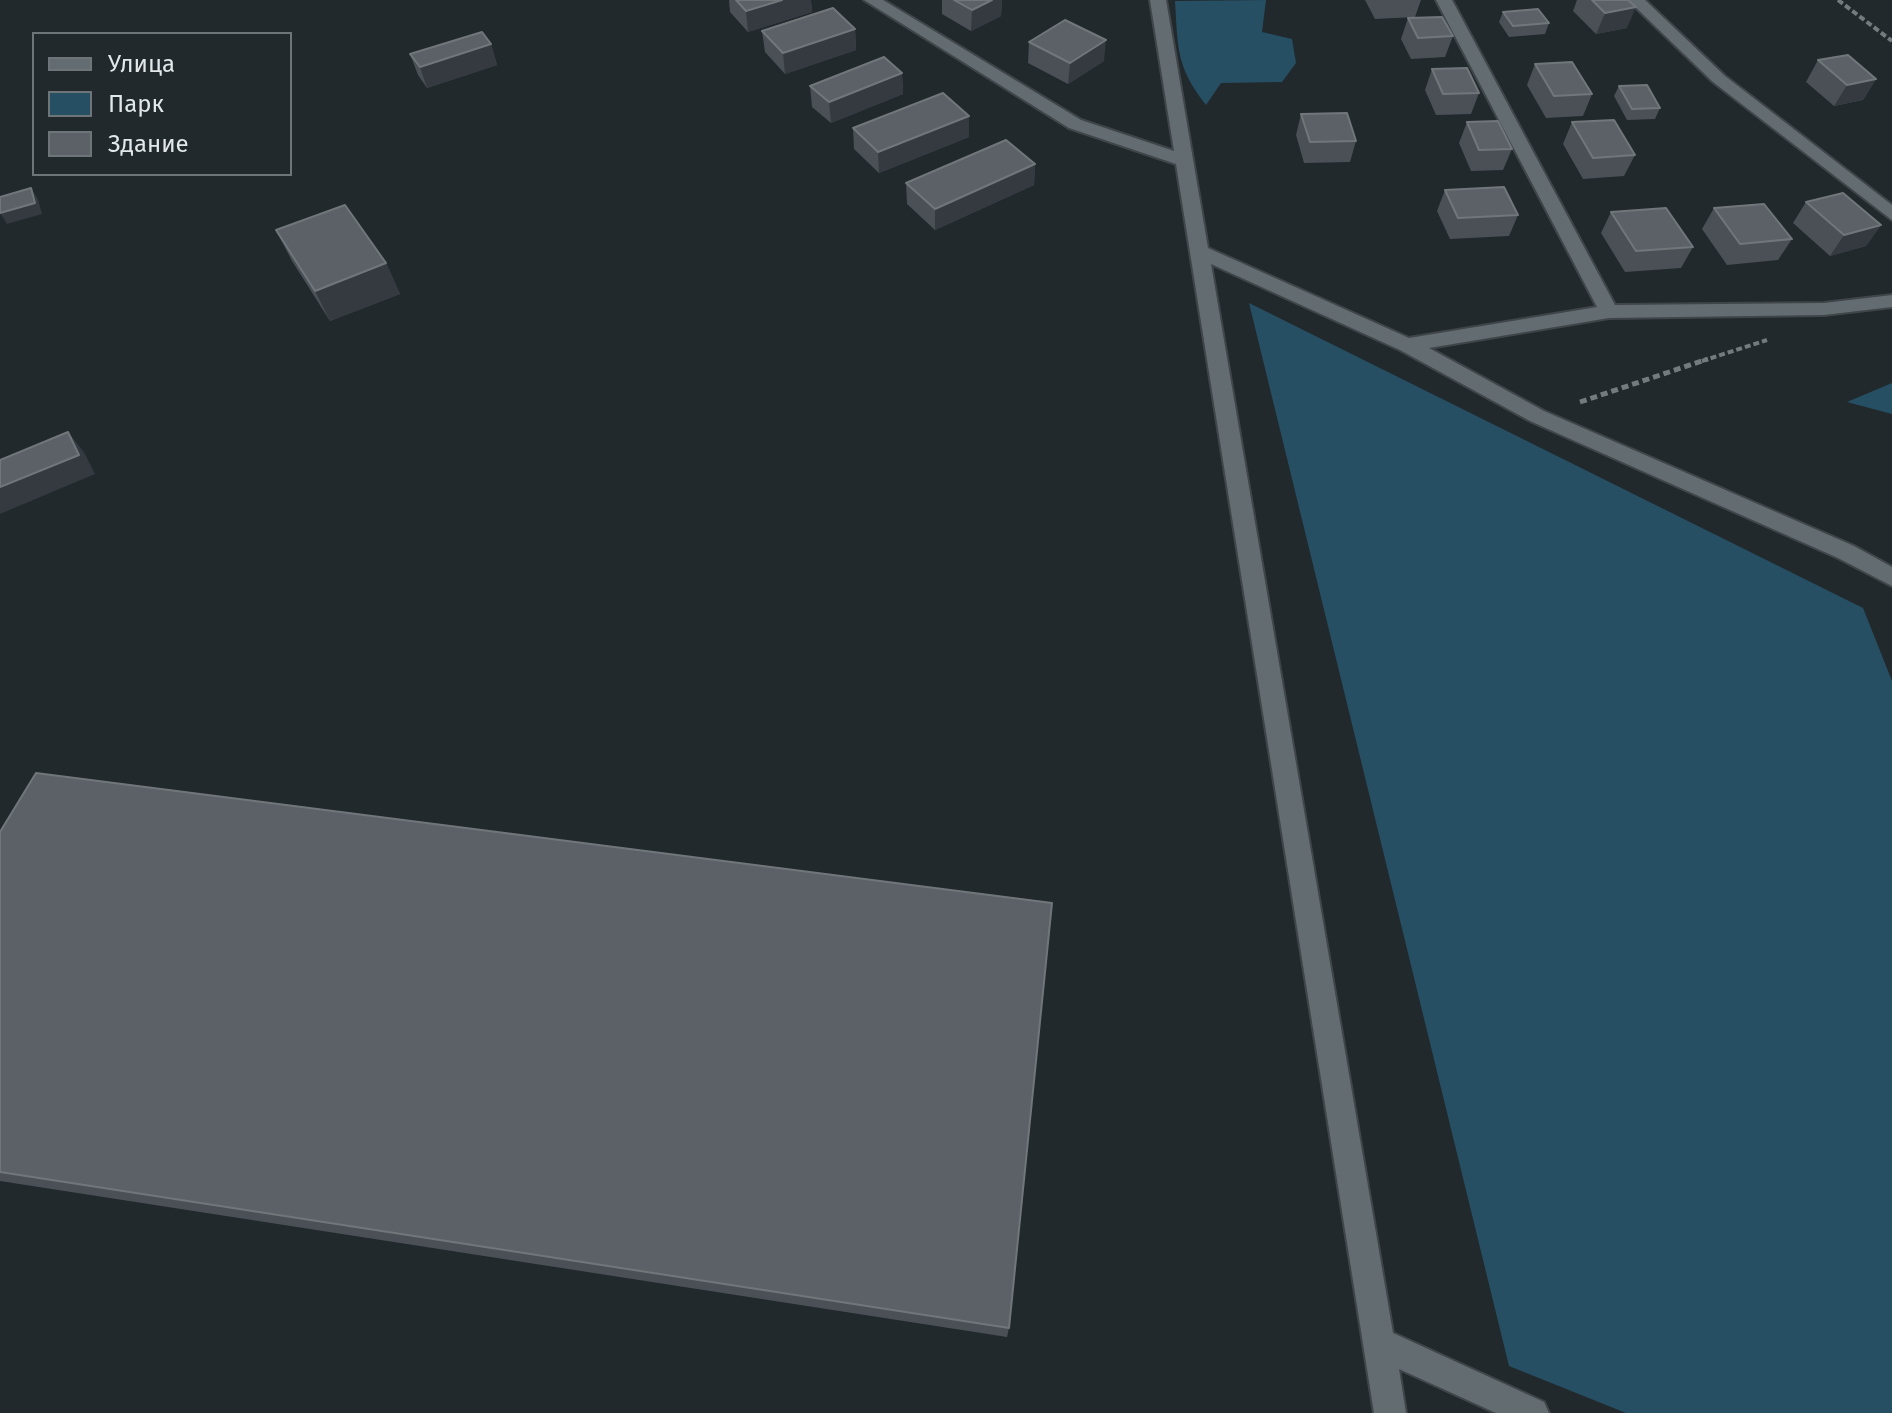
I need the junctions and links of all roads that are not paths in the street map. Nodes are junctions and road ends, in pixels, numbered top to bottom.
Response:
1 (872, 0) edge
2 (1158, 0) edge
3 (1444, 0) edge
4 (1636, 0) edge
5 (1186, 161) junction
6 (1892, 214) edge
7 (1198, 251) junction
8 (1892, 301) edge
9 (1609, 312) junction
10 (1407, 345) junction
11 (1892, 577) edge
12 (1378, 1343) junction
13 (1390, 1413) edge
14 (1533, 1413) edge

1 - 5 street
2 - 5 street
3 - 9 street
4 - 6 street
5 - 7 street
7 - 10 street
7 - 12 street
8 - 9 street
9 - 10 street
10 - 11 street
12 - 13 street
12 - 14 street

